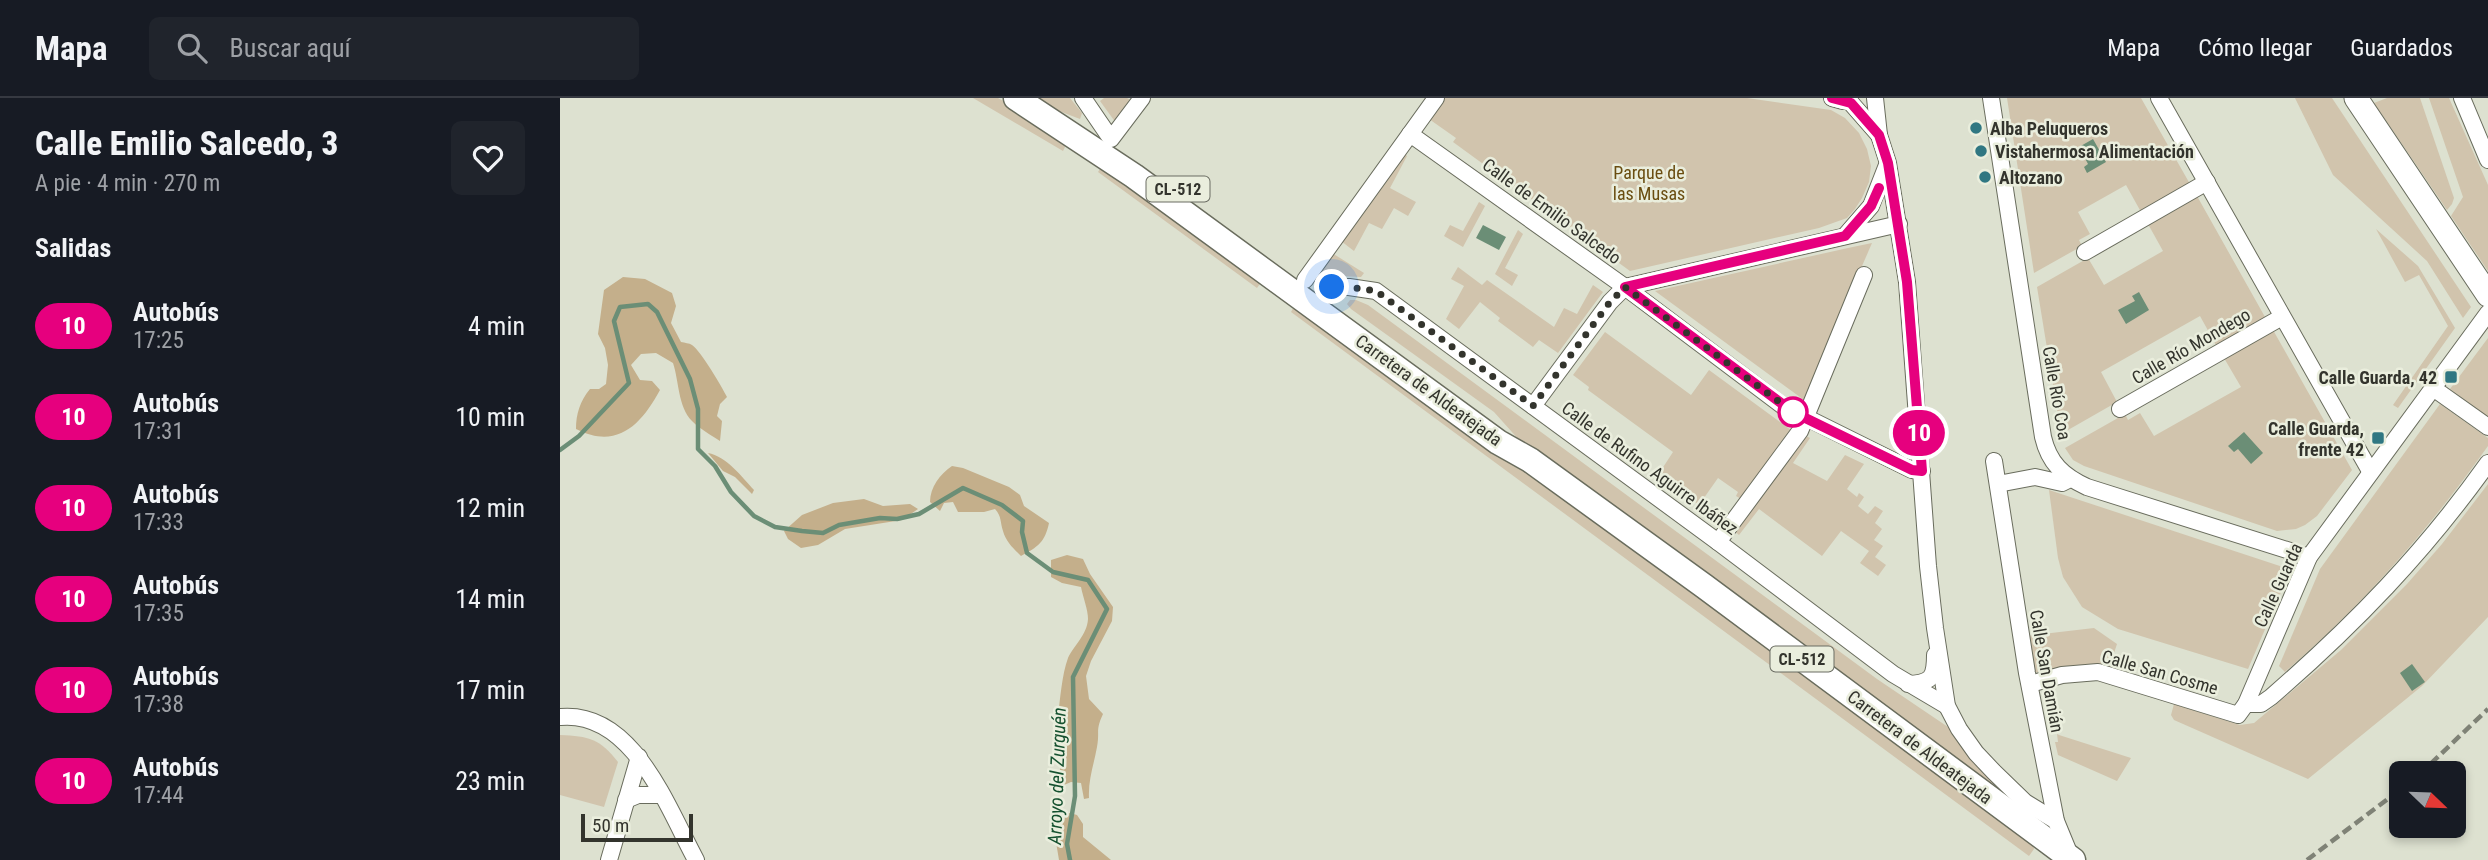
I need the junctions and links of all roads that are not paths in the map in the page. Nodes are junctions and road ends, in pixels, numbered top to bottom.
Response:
1 (1083, 98) edge
2 (1142, 98) edge
3 (1436, 98) edge
4 (1873, 98) edge
5 (1991, 98) edge
6 (2159, 98) edge
7 (2356, 98) edge
8 (2462, 98) edge
9 (1019, 99) edge
10 (1842, 100) edge
11 (1410, 134) junction
12 (1879, 135) junction
13 (1111, 139) junction
14 (2488, 160) edge
15 (1888, 163) junction
16 (2207, 182) junction
17 (1899, 224) junction
18 (1845, 236) junction
19 (2085, 252) dead end
20 (1864, 275) dead end
21 (1305, 280) junction
22 (1625, 287) junction
23 (1325, 295) junction
24 (2488, 295) edge
25 (2488, 313) edge
26 (2282, 317) junction
27 (1391, 362) junction
28 (2433, 388) junction
29 (1533, 406) junction
30 (2120, 409) dead end
31 (1806, 418) junction
32 (2488, 427) edge
33 (1530, 460) junction
34 (1994, 461) dead end
35 (2488, 463) edge
36 (1922, 471) junction
37 (2371, 471) junction
38 (2070, 479) junction
39 (1998, 484) junction
40 (1718, 542) junction
41 (2309, 557) junction
42 (1935, 628) junction
43 (1908, 684) junction
44 (2030, 684) junction
45 (1947, 706) junction
46 (2242, 710) junction
47 (560, 717) edge
48 (639, 757) junction
49 (661, 795) junction
50 (626, 800) junction
51 (2056, 821) junction
52 (609, 860) edge
53 (696, 860) edge
54 (2073, 860) edge

1 - 13 street
2 - 13 street
3 - 11 street
4 - 10 street
4 - 12 street
5 - 38 street, Calle Río Coa
6 - 16 street
7 - 24 main road
8 - 14 street
9 - 13 main road, Carretera de Aldeatejada / CL-512
9 - 27 main road, Carretera de Aldeatejada / CL-512
10 - 12 street
11 - 21 street
11 - 22 street, Calle de Emilio Salcedo
12 - 15 street
13 - 21 main road, Carretera de Aldeatejada / CL-512
15 - 17 street
15 - 18 street
16 - 19 street
16 - 26 street
17 - 18 street
17 - 36 street
18 - 22 street
20 - 31 street
21 - 23 main road, Carretera de Aldeatejada / CL-512
22 - 29 street
22 - 31 street, Calle de Emilio Salcedo
23 - 27 main road
23 - 29 street, Calle de Rufino Aguirre Ibáñez
23 - 33 main road, Carretera de Aldeatejada / CL-512
25 - 28 street, Calle Guarda
26 - 30 street, Calle Río Mondego
26 - 37 street
27 - 33 main road, Carretera de Aldeatejada / CL-512
28 - 32 street
28 - 37 street, Calle Guarda
29 - 40 street, Calle de Rufino Aguirre Ibáñez
31 - 36 street, Calle de Emilio Salcedo
31 - 40 street
33 - 54 main road, Carretera de Aldeatejada / CL-512
34 - 39 street, Calle San Damián
35 - 46 street
36 - 42 street
37 - 41 street, Calle Guarda
38 - 39 street
38 - 41 street
39 - 44 street, Calle San Damián
40 - 43 street, Calle de Rufino Aguirre Ibáñez
41 - 46 street, Calle Guarda
42 - 43 street
42 - 45 street
43 - 45 street, Calle de Rufino Aguirre Ibáñez
44 - 46 street, Calle San Cosme
44 - 51 street, Calle San Damián
45 - 51 street
47 - 48 street
48 - 49 street
48 - 50 street
49 - 50 street
49 - 53 street
50 - 52 street
51 - 54 street, Calle San Damián

